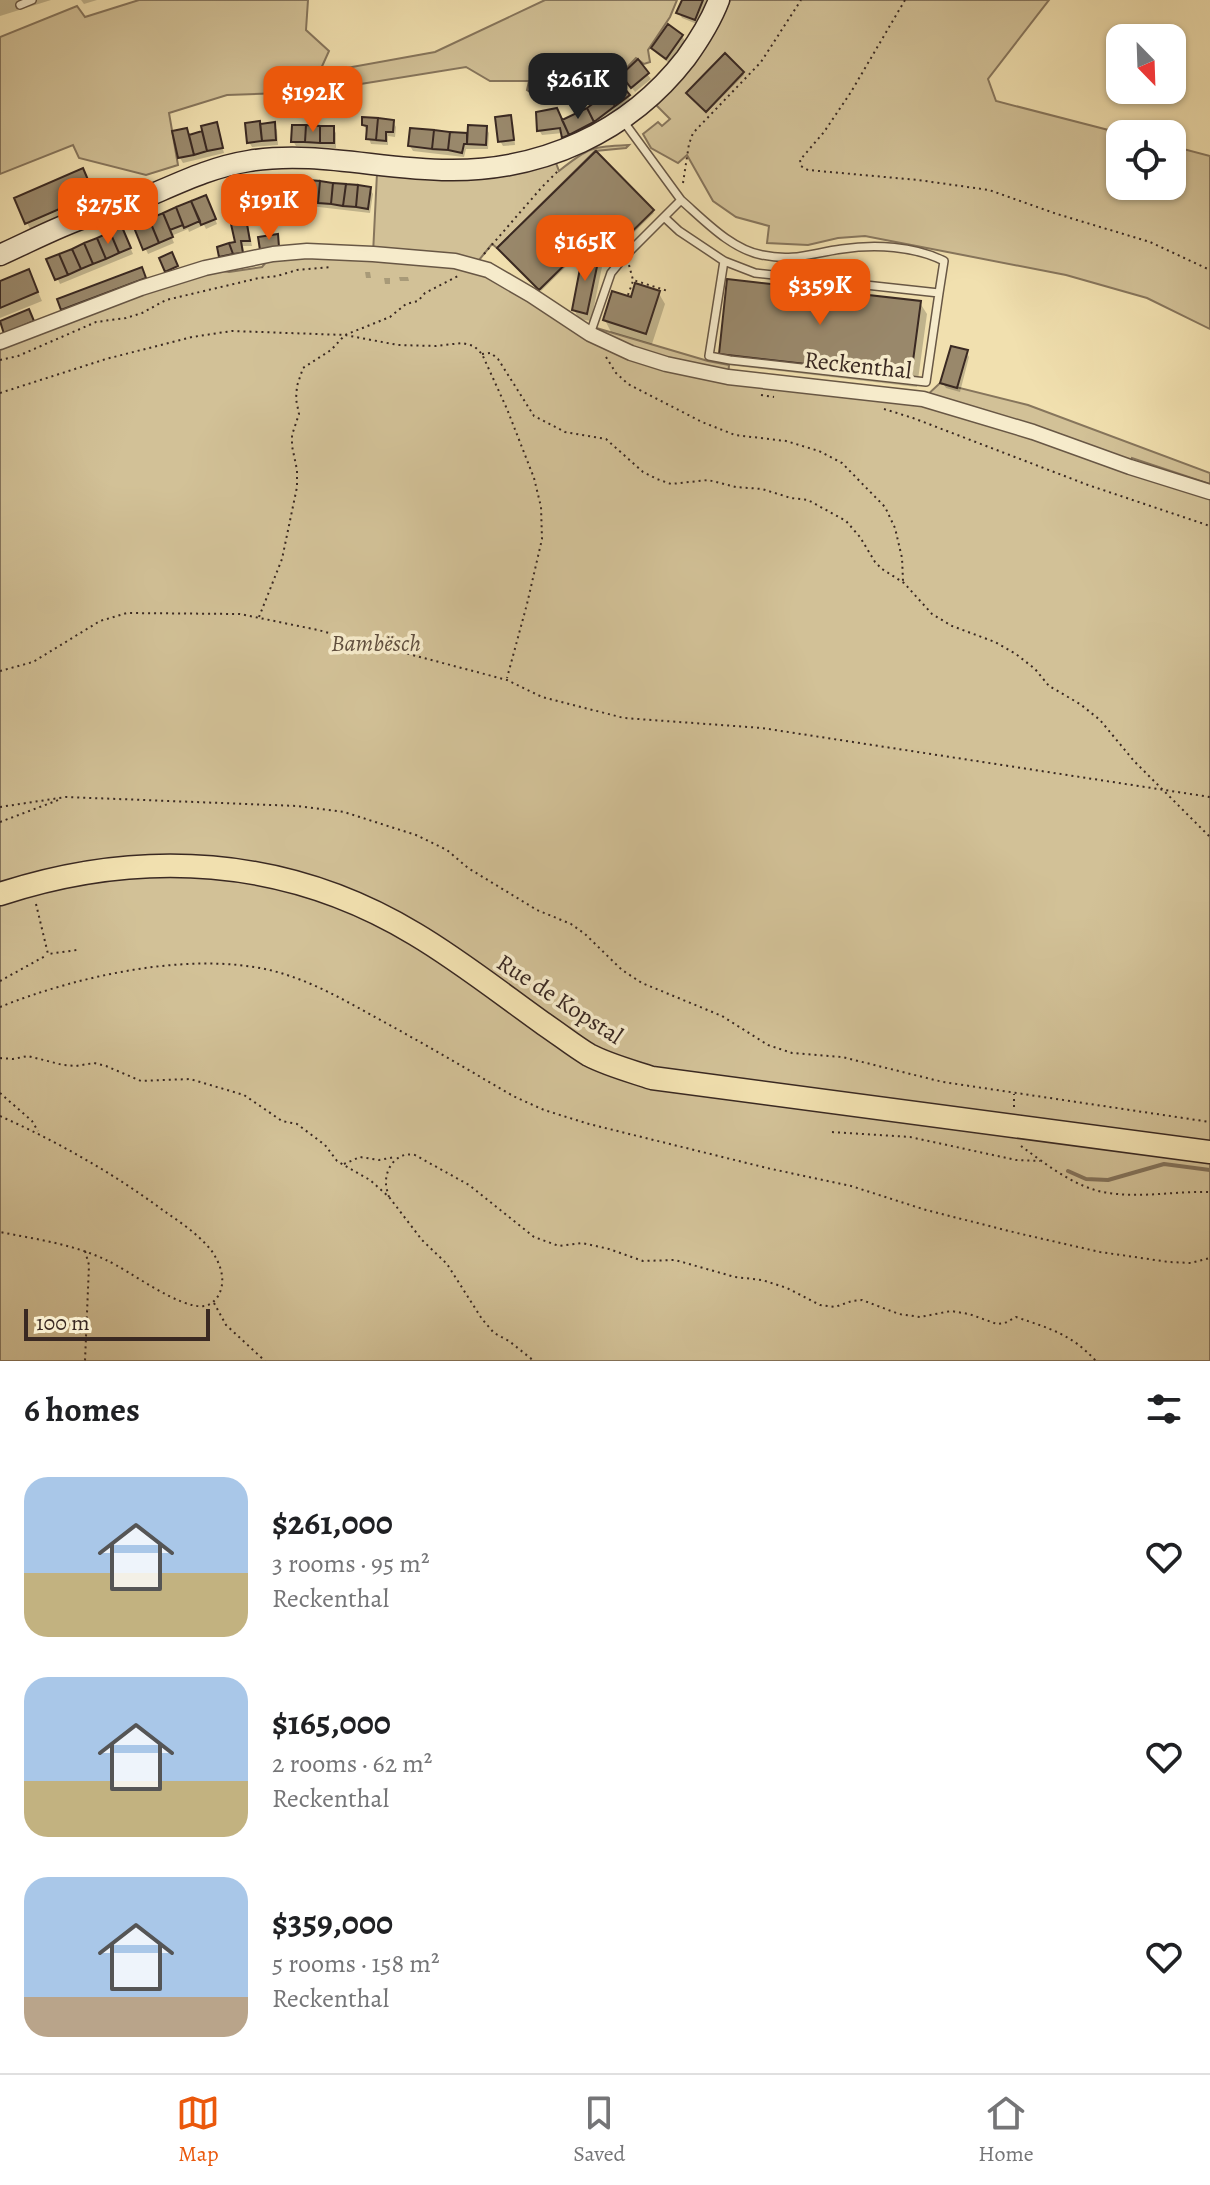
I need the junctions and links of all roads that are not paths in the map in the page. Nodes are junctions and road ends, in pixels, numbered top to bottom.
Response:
1 (32, 0) edge
2 (719, 0) edge
3 (20, 5) dead end
4 (622, 120) junction
5 (681, 200) junction
6 (664, 217) junction
7 (0, 255) edge
8 (724, 261) junction
9 (939, 293) junction
10 (590, 334) junction
11 (0, 342) edge
12 (758, 363) junction
13 (756, 380) junction
14 (926, 382) junction
15 (923, 399) junction
16 (1210, 492) edge
17 (0, 894) edge
18 (1210, 1152) edge

1 - 3 lane
2 - 4 main road
4 - 5 lane
4 - 7 main road
5 - 6 lane
5 - 9 lane
6 - 8 lane
6 - 10 lane
8 - 9 lane
8 - 12 lane
9 - 14 lane
10 - 11 street, Reckenthal
10 - 13 street, Reckenthal
12 - 13 lane
12 - 14 lane
13 - 15 street, Reckenthal
14 - 15 lane
15 - 16 street, Reckenthal
17 - 18 main road, Rue de Kopstal

